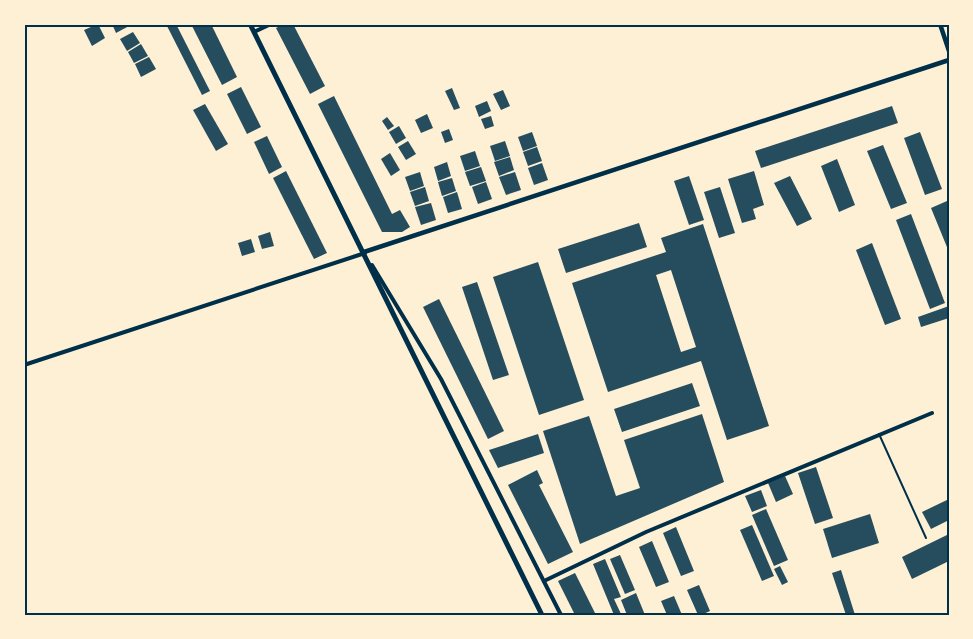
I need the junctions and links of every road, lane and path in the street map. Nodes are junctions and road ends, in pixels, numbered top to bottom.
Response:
1 (250, 24) edge
2 (271, 24) edge
3 (940, 24) edge
4 (254, 32) junction
5 (949, 51) edge
6 (949, 60) edge
7 (364, 252) junction
8 (24, 365) edge
9 (932, 413) dead end
10 (879, 434) junction
11 (926, 538) dead end
12 (544, 581) junction
13 (542, 615) edge
14 (561, 615) edge

1 - 4 main road
2 - 4 street
3 - 5 street
4 - 7 main road
6 - 7 street
7 - 8 street
7 - 12 street
7 - 13 main road
9 - 10 street
10 - 11 lane
10 - 12 street
12 - 14 street

